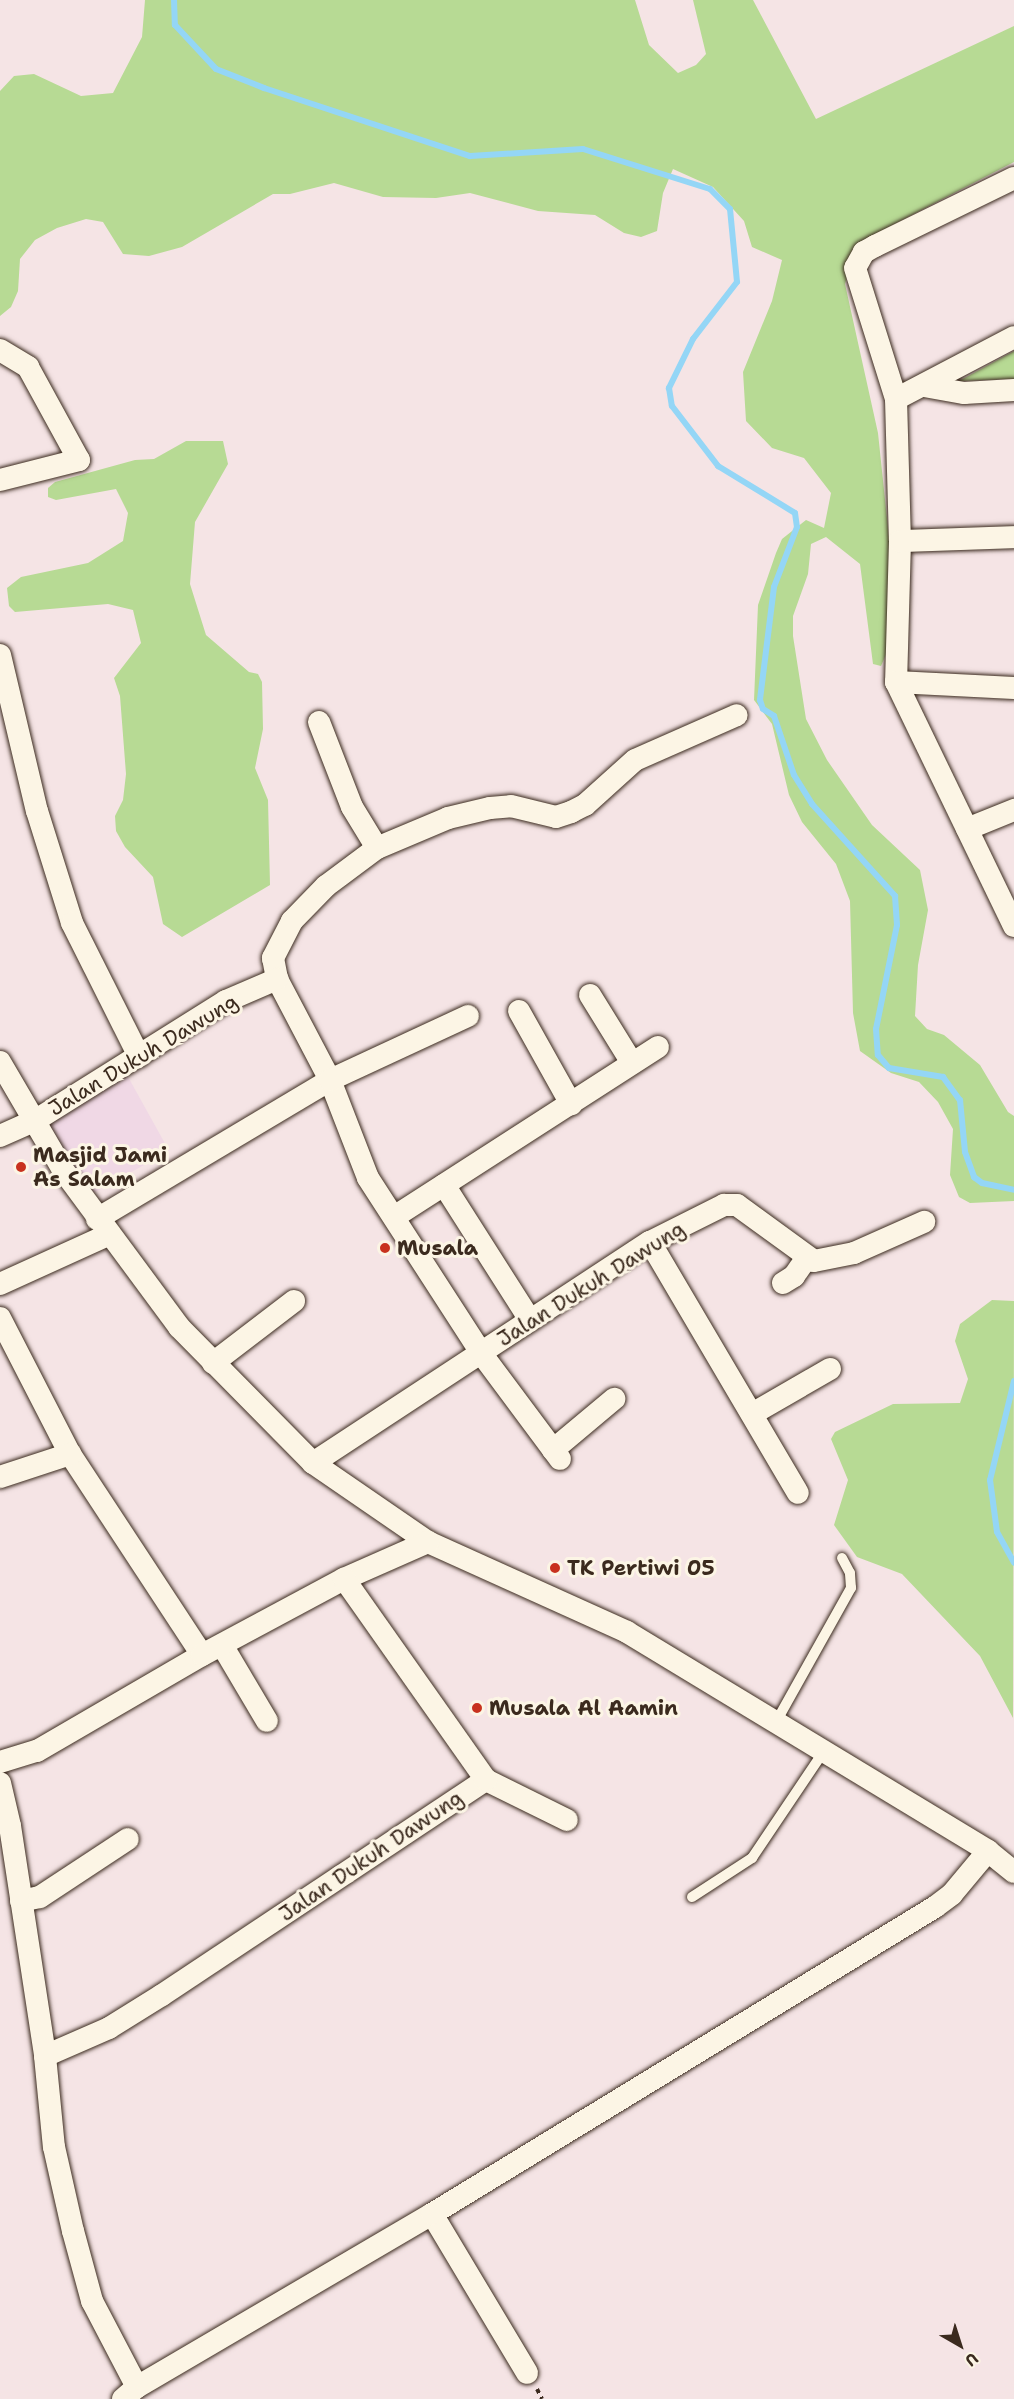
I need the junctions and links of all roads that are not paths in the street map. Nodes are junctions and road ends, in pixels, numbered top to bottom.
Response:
1 (1013, 181) edge
2 (1014, 337) edge
3 (0, 350) edge
4 (924, 386) junction
5 (1014, 390) edge
6 (896, 399) junction
7 (0, 480) edge
8 (1014, 537) edge
9 (900, 541) junction
10 (0, 655) edge
11 (896, 682) junction
12 (1014, 688) edge
13 (736, 715) dead end
14 (319, 722) dead end
15 (1014, 810) edge
16 (967, 829) junction
17 (377, 848) junction
18 (1009, 901) edge
19 (1014, 926) edge
20 (277, 979) junction
21 (590, 995) dead end
22 (519, 1011) dead end
23 (468, 1016) dead end
24 (658, 1047) dead end
25 (139, 1056) junction
26 (0, 1062) edge
27 (632, 1063) junction
28 (330, 1080) junction
29 (571, 1104) junction
30 (36, 1120) junction
31 (0, 1136) edge
32 (444, 1185) junction
33 (393, 1217) junction
34 (924, 1222) dead end
35 (102, 1227) junction
36 (651, 1242) junction
37 (806, 1259) junction
38 (783, 1283) dead end
39 (0, 1284) edge
40 (294, 1300) dead end
41 (0, 1318) edge
42 (530, 1320) junction
43 (481, 1353) junction
44 (213, 1363) junction
45 (830, 1370) dead end
46 (614, 1399) dead end
47 (752, 1414) junction
48 (70, 1454) junction
49 (313, 1463) junction
50 (0, 1477) edge
51 (798, 1493) dead end
52 (428, 1542) junction
53 (842, 1558) dead end
54 (344, 1579) junction
55 (212, 1650) junction
56 (267, 1721) dead end
57 (776, 1722) junction
58 (824, 1751) junction
59 (0, 1762) edge
60 (486, 1780) junction
61 (0, 1783) edge
62 (567, 1820) dead end
63 (128, 1839) dead end
64 (988, 1851) junction
65 (1014, 1872) edge
66 (692, 1897) dead end
67 (21, 1901) junction
68 (45, 2056) junction
69 (432, 2214) junction
70 (527, 2373) dead end
71 (130, 2393) edge

1 - 6 street
2 - 4 street
3 - 7 street
4 - 5 street
4 - 6 street
6 - 9 street
8 - 9 street
9 - 11 street
10 - 25 street
11 - 12 street
11 - 16 street
13 - 17 street
14 - 17 street
15 - 16 street
16 - 18 street
17 - 20 street
18 - 19 street
20 - 25 street, Jalan Dukuh Dawung
20 - 28 street, Jalan Dukuh Dawung
21 - 27 street
22 - 29 street
23 - 28 street
24 - 27 street
25 - 30 street, Jalan Dukuh Dawung
26 - 30 street, Jalan Dukuh Dawung
27 - 29 street
28 - 33 street, Jalan Dukuh Dawung
28 - 35 street
29 - 32 street
30 - 31 street, Jalan Dukuh Dawung
30 - 35 street, Jalan Dukuh Dawung
32 - 33 street
32 - 42 street
33 - 43 street, Jalan Dukuh Dawung
34 - 37 street
35 - 39 street
35 - 44 street, Jalan Dukuh Dawung
36 - 37 street, Jalan Dukuh Dawung
36 - 42 street, Jalan Dukuh Dawung
36 - 47 street
37 - 38 street
40 - 44 street
41 - 48 street
42 - 43 street, Jalan Dukuh Dawung
43 - 46 street
43 - 49 street, Jalan Dukuh Dawung
44 - 49 street, Jalan Dukuh Dawung
45 - 47 street
47 - 51 street
48 - 50 street
48 - 55 street
49 - 52 street, Jalan Dukuh Dawung
52 - 54 street
52 - 57 street, Jalan Dukuh Dawung
53 - 57 lane
54 - 55 street
54 - 60 street, Jalan Dukuh Dawung
55 - 56 street
55 - 59 street
57 - 58 street, Jalan Dukuh Dawung
58 - 64 street, Jalan Dukuh Dawung
58 - 66 lane
60 - 62 street
60 - 68 street, Jalan Dukuh Dawung
61 - 67 street
63 - 67 street
64 - 65 street, Jalan Dukuh Dawung
64 - 69 street
67 - 68 street
68 - 71 street
69 - 70 street
69 - 71 street

